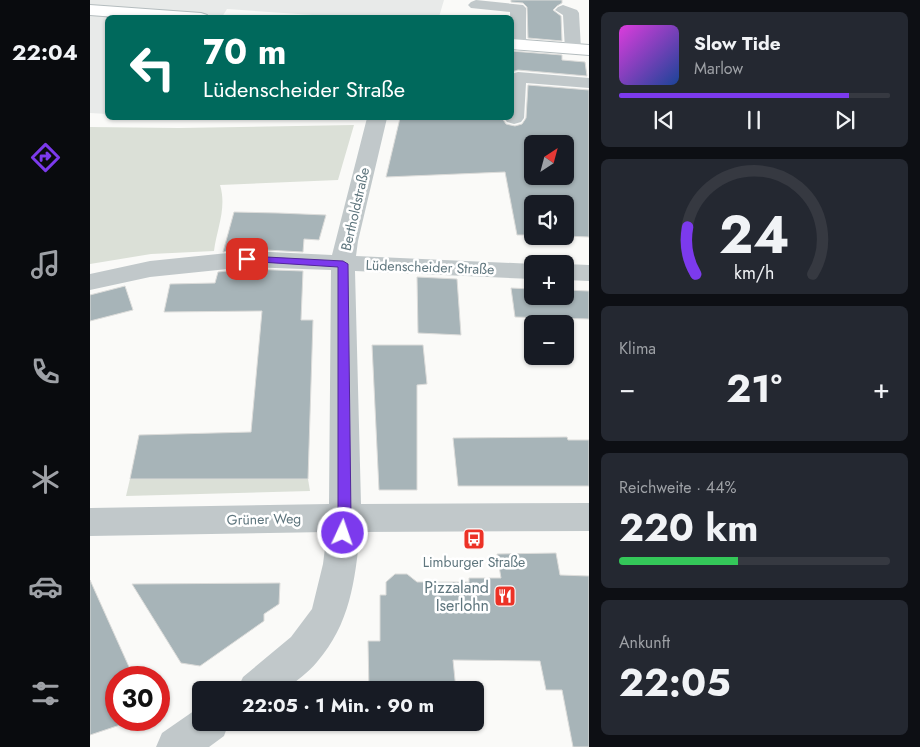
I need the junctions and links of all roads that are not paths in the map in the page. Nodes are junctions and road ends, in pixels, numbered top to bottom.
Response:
1 (476, 5) dead end
2 (90, 10) edge
3 (563, 10) dead end
4 (159, 15) edge
5 (514, 44) edge
6 (583, 50) edge
7 (589, 57) edge
8 (589, 83) edge
9 (514, 118) dead end
10 (376, 120) edge
11 (343, 264) junction
12 (524, 271) edge
13 (574, 272) edge
14 (589, 273) edge
15 (90, 282) edge
16 (589, 517) edge
17 (345, 518) junction
18 (90, 522) edge
19 (267, 681) edge
20 (198, 731) edge
21 (176, 747) edge

1 - 5 street
2 - 4 main road
3 - 6 street
5 - 6 main road
6 - 7 street
8 - 9 street
10 - 11 street, Bertholdstraße
11 - 12 street, Lüdenscheider Straße
11 - 15 street, Lüdenscheider Straße
11 - 17 street, Bertholdstraße
13 - 14 street
16 - 17 street, Grüner Weg
17 - 18 street, Grüner Weg
17 - 19 street, Bertholdstraße
20 - 21 street

